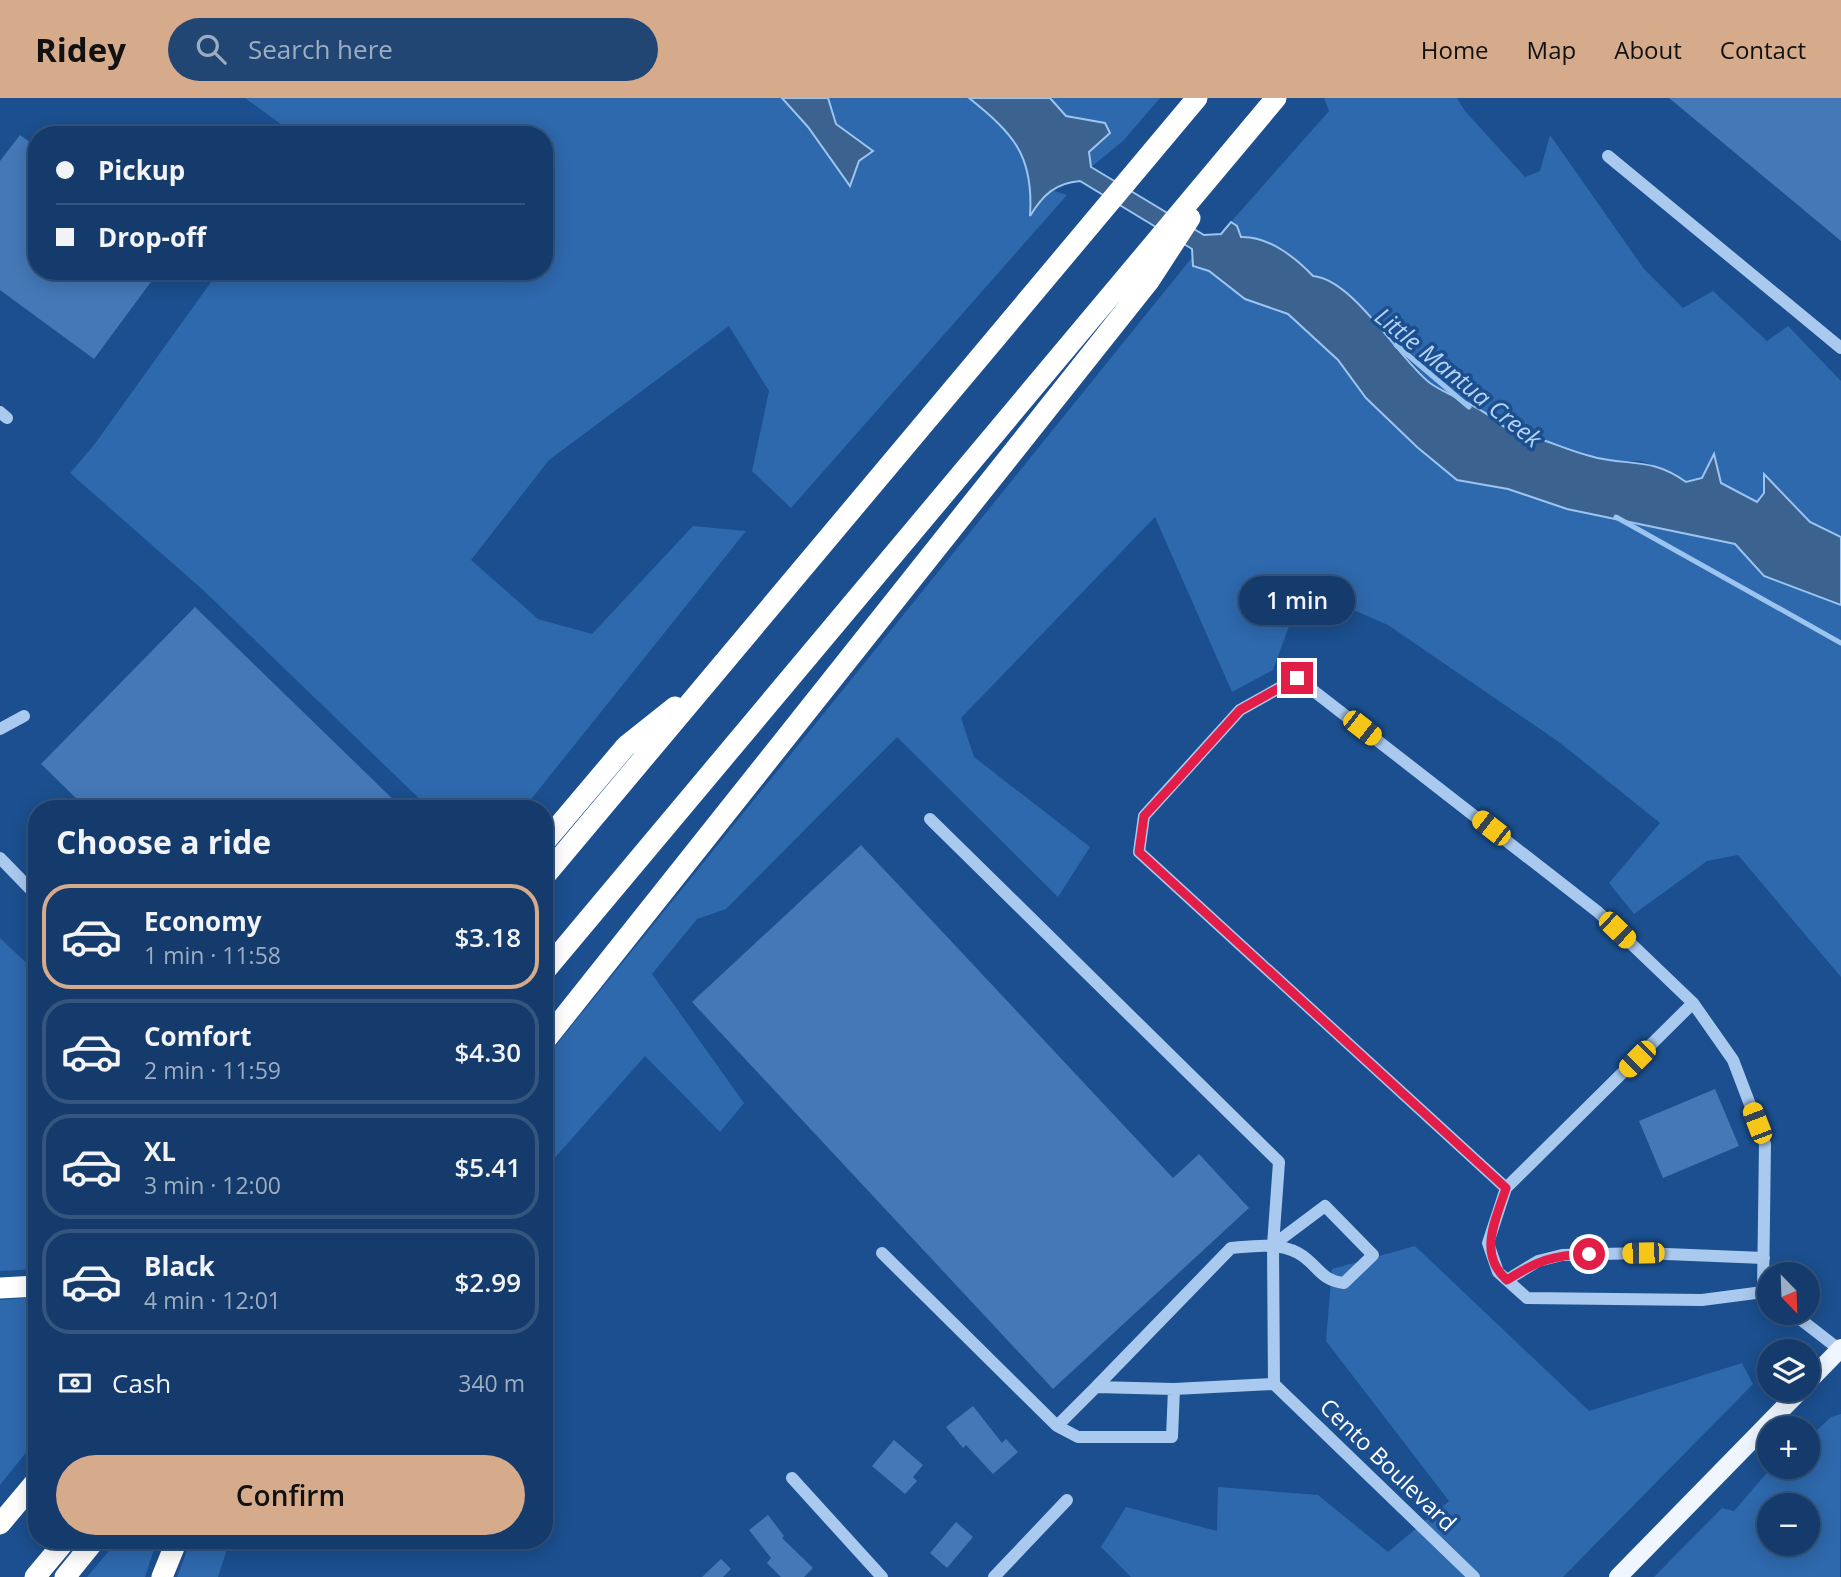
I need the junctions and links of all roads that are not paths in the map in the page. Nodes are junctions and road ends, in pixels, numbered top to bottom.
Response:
1 (1276, 98) edge
2 (1196, 99) edge
3 (1608, 156) dead end
4 (1142, 274) junction
5 (1841, 348) edge
6 (712, 677) junction
7 (24, 716) dead end
8 (0, 729) edge
9 (930, 819) dead end
10 (553, 832) edge
11 (0, 858) edge
12 (553, 866) edge
13 (28, 887) edge
14 (553, 961) edge
15 (1693, 1003) junction
16 (553, 1030) edge
17 (1506, 1188) junction
18 (1273, 1245) junction
19 (882, 1253) dead end
20 (1764, 1258) junction
21 (1764, 1262) edge
22 (1507, 1280) junction
23 (28, 1286) edge
24 (0, 1288) edge
25 (1757, 1295) edge
26 (1808, 1325) edge
27 (1840, 1349) edge
28 (1820, 1370) edge
29 (1274, 1384) junction
30 (1096, 1387) junction
31 (1174, 1389) junction
32 (1789, 1402) edge
33 (1057, 1426) junction
34 (792, 1478) dead end
35 (28, 1491) edge
36 (1067, 1500) dead end
37 (0, 1524) edge
38 (58, 1549) edge
39 (88, 1549) edge
40 (173, 1549) edge
41 (35, 1577) edge
42 (65, 1577) edge
43 (162, 1577) edge
44 (882, 1577) edge
45 (994, 1577) edge
46 (1474, 1577) edge
47 (1618, 1577) edge

1 - 4 highway
2 - 6 highway
3 - 5 street
4 - 14 highway
4 - 16 highway
6 - 10 highway
6 - 12 highway
7 - 8 street
9 - 18 street
11 - 13 street
15 - 17 street
15 - 17 street
15 - 20 street
17 - 22 street
18 - 18 street
18 - 29 street
18 - 30 street
19 - 33 street
20 - 21 street
20 - 22 street
22 - 25 street
23 - 24 highway
26 - 27 street
27 - 28 main road
29 - 31 street
29 - 46 street, Cento Boulevard
30 - 31 street
30 - 33 street
31 - 33 street
32 - 47 main road
34 - 44 street
35 - 37 highway
36 - 45 street
38 - 41 highway
39 - 42 highway
40 - 43 highway

